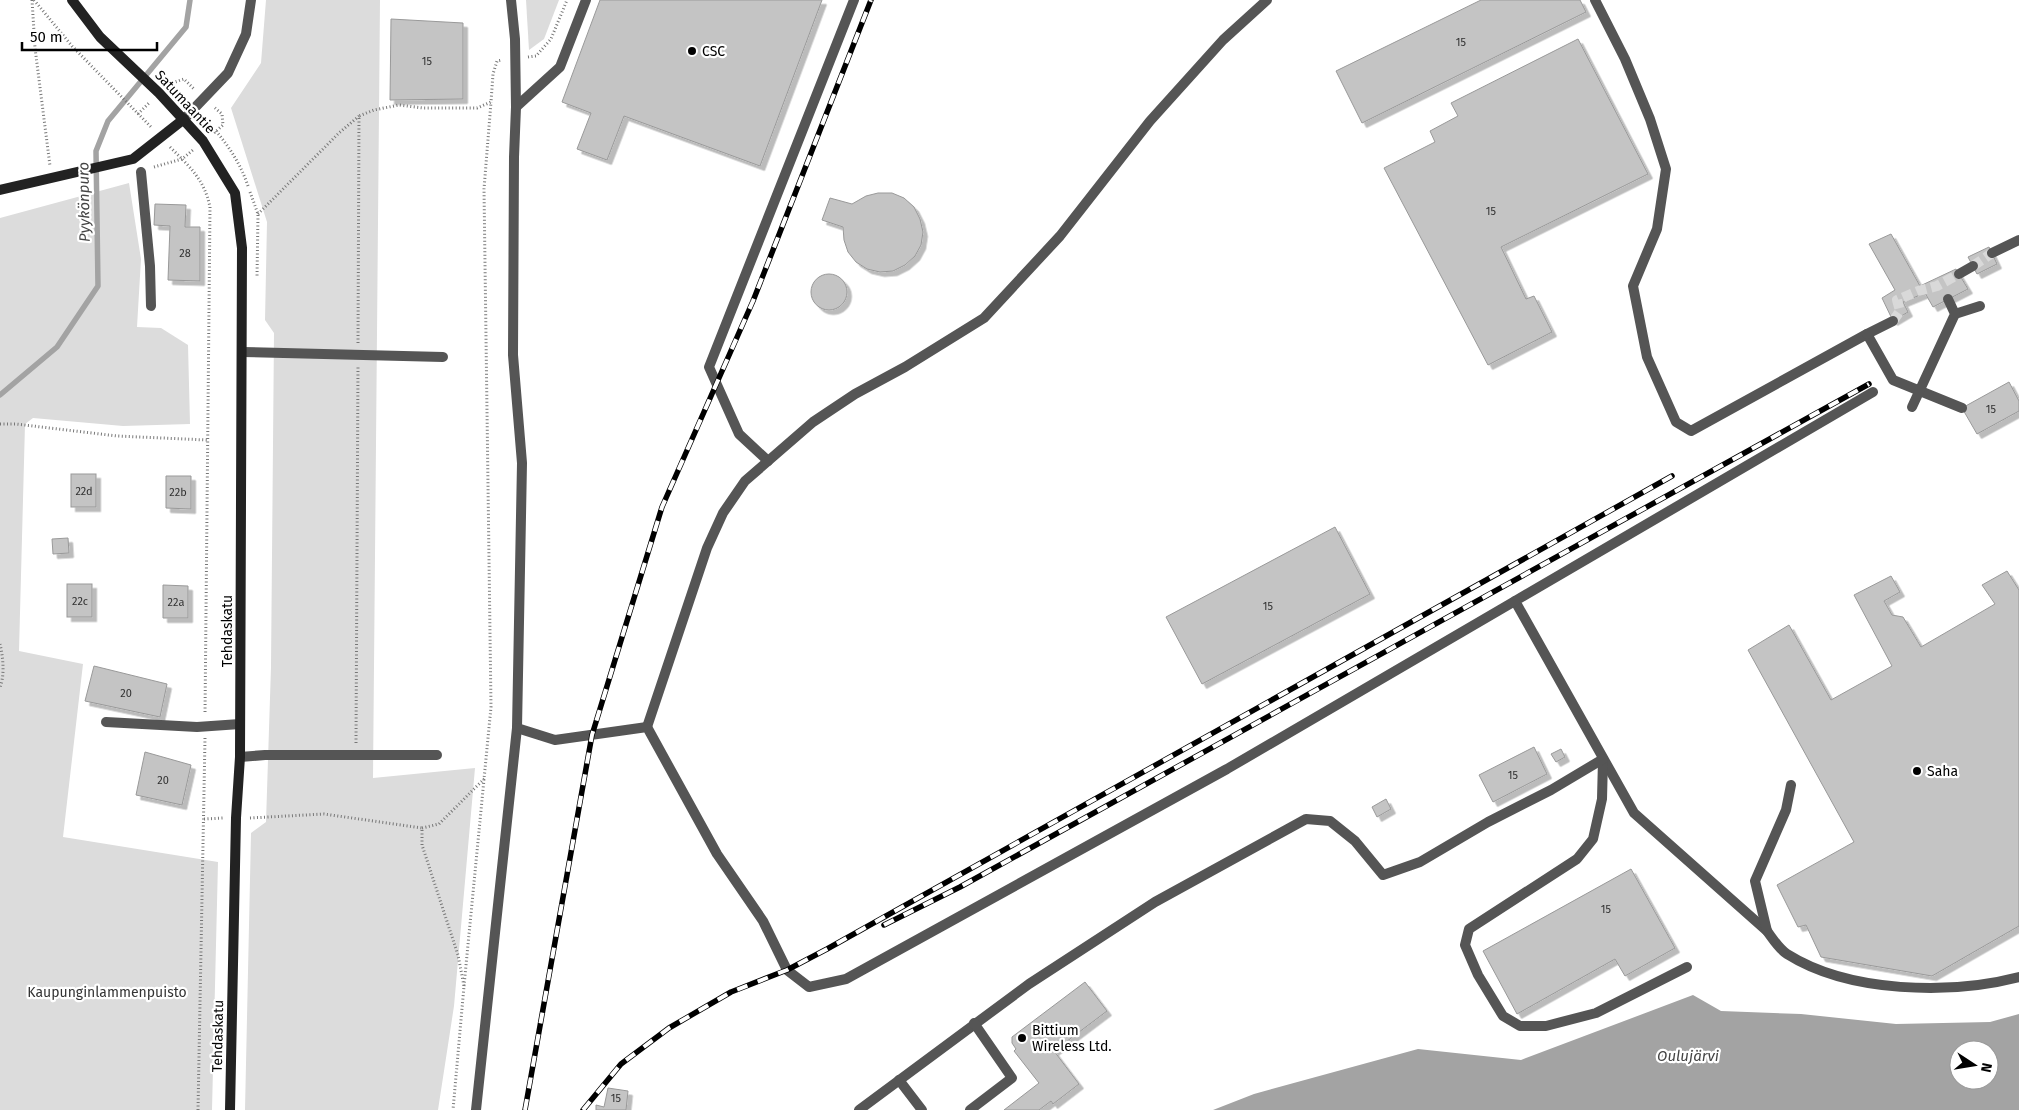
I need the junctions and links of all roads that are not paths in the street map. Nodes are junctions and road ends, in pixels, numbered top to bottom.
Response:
1 (72, 0) edge
2 (251, 0) edge
3 (511, 0) edge
4 (586, 0) edge
5 (854, 0) edge
6 (1267, 0) edge
7 (1595, 0) edge
8 (516, 107) junction
9 (184, 118) junction
10 (215, 158) joint
11 (141, 172) dead end
12 (0, 190) edge
13 (2019, 240) edge
14 (1992, 253) tunnel mouth
15 (1973, 266) tunnel mouth
16 (1959, 274) tunnel mouth
17 (1948, 299) dead end
18 (151, 306) dead end
19 (1980, 306) dead end
20 (1956, 314) junction
21 (1893, 321) dead end
22 (1867, 334) junction
23 (242, 352) junction
24 (443, 357) dead end
25 (1920, 390) junction
26 (1873, 392) dead end
27 (1912, 407) dead end
28 (1962, 408) dead end
29 (768, 461) junction
30 (1515, 601) junction
31 (106, 722) dead end
32 (240, 724) junction
33 (647, 727) junction
34 (517, 728) junction
35 (437, 755) dead end
36 (240, 757) junction
37 (1603, 759) junction
38 (1791, 785) dead end
39 (1767, 932) junction
40 (1687, 968) dead end
41 (2019, 977) edge
42 (974, 1023) junction
43 (899, 1080) junction
44 (230, 1110) edge
45 (476, 1110) edge
46 (859, 1110) edge
47 (922, 1110) edge
48 (970, 1110) edge

1 - 9 street, Satumaantie
2 - 9 street
3 - 8 street
4 - 8 street
5 - 29 street
6 - 29 street
7 - 22 street
8 - 34 street
9 - 10 street, Satumaantie
9 - 12 street
10 - 23 street, Tehdaskatu
11 - 18 street
13 - 14 street
15 - 16 street
17 - 20 street
19 - 20 street
20 - 25 street
21 - 22 street
22 - 25 street
23 - 24 street
23 - 32 street, Tehdaskatu
25 - 27 street
25 - 28 street
26 - 30 street
29 - 33 street
30 - 33 street
30 - 37 street
31 - 32 street
32 - 36 street, Tehdaskatu
33 - 34 street
34 - 45 street
35 - 36 street
36 - 44 street, Tehdaskatu
37 - 39 street
37 - 40 street
37 - 42 street
38 - 39 street
39 - 41 street
42 - 43 street
42 - 48 street
43 - 46 street
43 - 47 street

